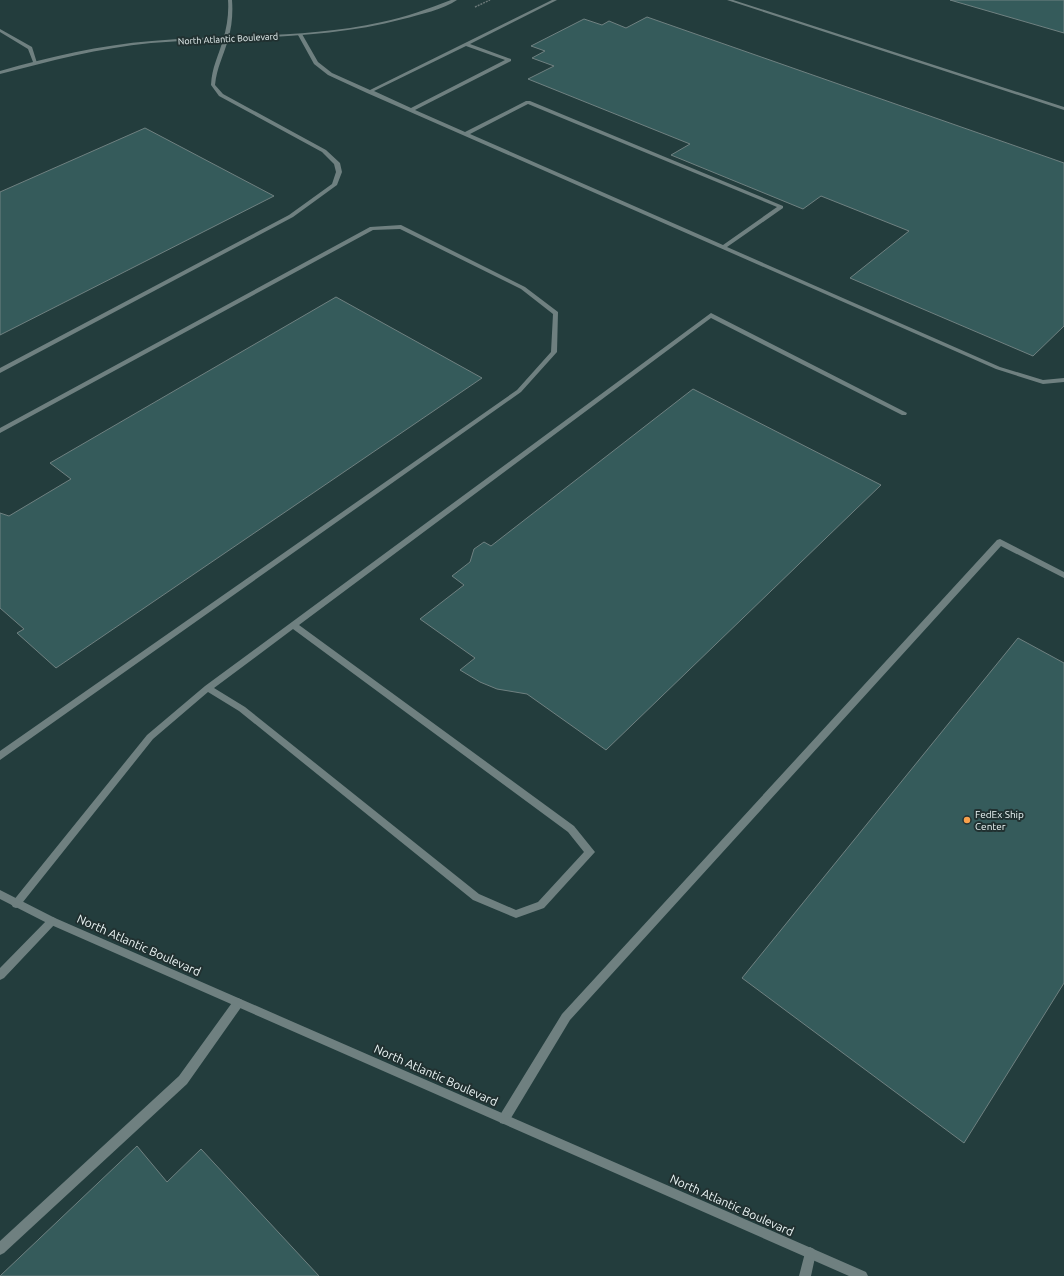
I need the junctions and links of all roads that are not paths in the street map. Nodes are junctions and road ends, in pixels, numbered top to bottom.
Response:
1 (230, 0) edge
2 (455, 0) edge
3 (555, 0) edge
4 (729, 0) edge
5 (0, 30) edge
6 (300, 35) junction
7 (226, 39) junction
8 (465, 44) junction
9 (35, 62) junction
10 (0, 73) edge
11 (369, 92) junction
12 (1064, 109) edge
13 (410, 110) junction
14 (466, 134) junction
15 (723, 248) junction
16 (0, 371) edge
17 (1064, 380) edge
18 (904, 413) dead end
19 (0, 431) edge
20 (1064, 575) edge
21 (293, 625) junction
22 (208, 688) junction
23 (0, 756) edge
24 (0, 894) edge
25 (16, 904) junction
26 (52, 921) junction
27 (0, 975) edge
28 (238, 1003) junction
29 (504, 1119) junction
30 (0, 1249) edge
31 (810, 1253) junction
32 (805, 1276) edge
33 (862, 1276) edge

1 - 7 street
2 - 6 street, North Atlantic Boulevard
3 - 8 street
4 - 12 street
5 - 9 street
6 - 7 street, North Atlantic Boulevard
6 - 11 street
7 - 9 street, North Atlantic Boulevard
7 - 16 street
8 - 11 street
8 - 13 street
9 - 10 street, North Atlantic Boulevard
11 - 13 street
13 - 14 street
14 - 15 street
14 - 15 street
15 - 17 street
18 - 21 street
19 - 23 street
20 - 29 street
21 - 22 street
21 - 22 street
22 - 25 street
24 - 25 street, North Atlantic Boulevard
25 - 26 street, North Atlantic Boulevard
26 - 27 street
26 - 28 street, North Atlantic Boulevard
28 - 29 street, North Atlantic Boulevard
28 - 30 street
29 - 31 street, North Atlantic Boulevard
31 - 32 street
31 - 33 street, North Atlantic Boulevard

